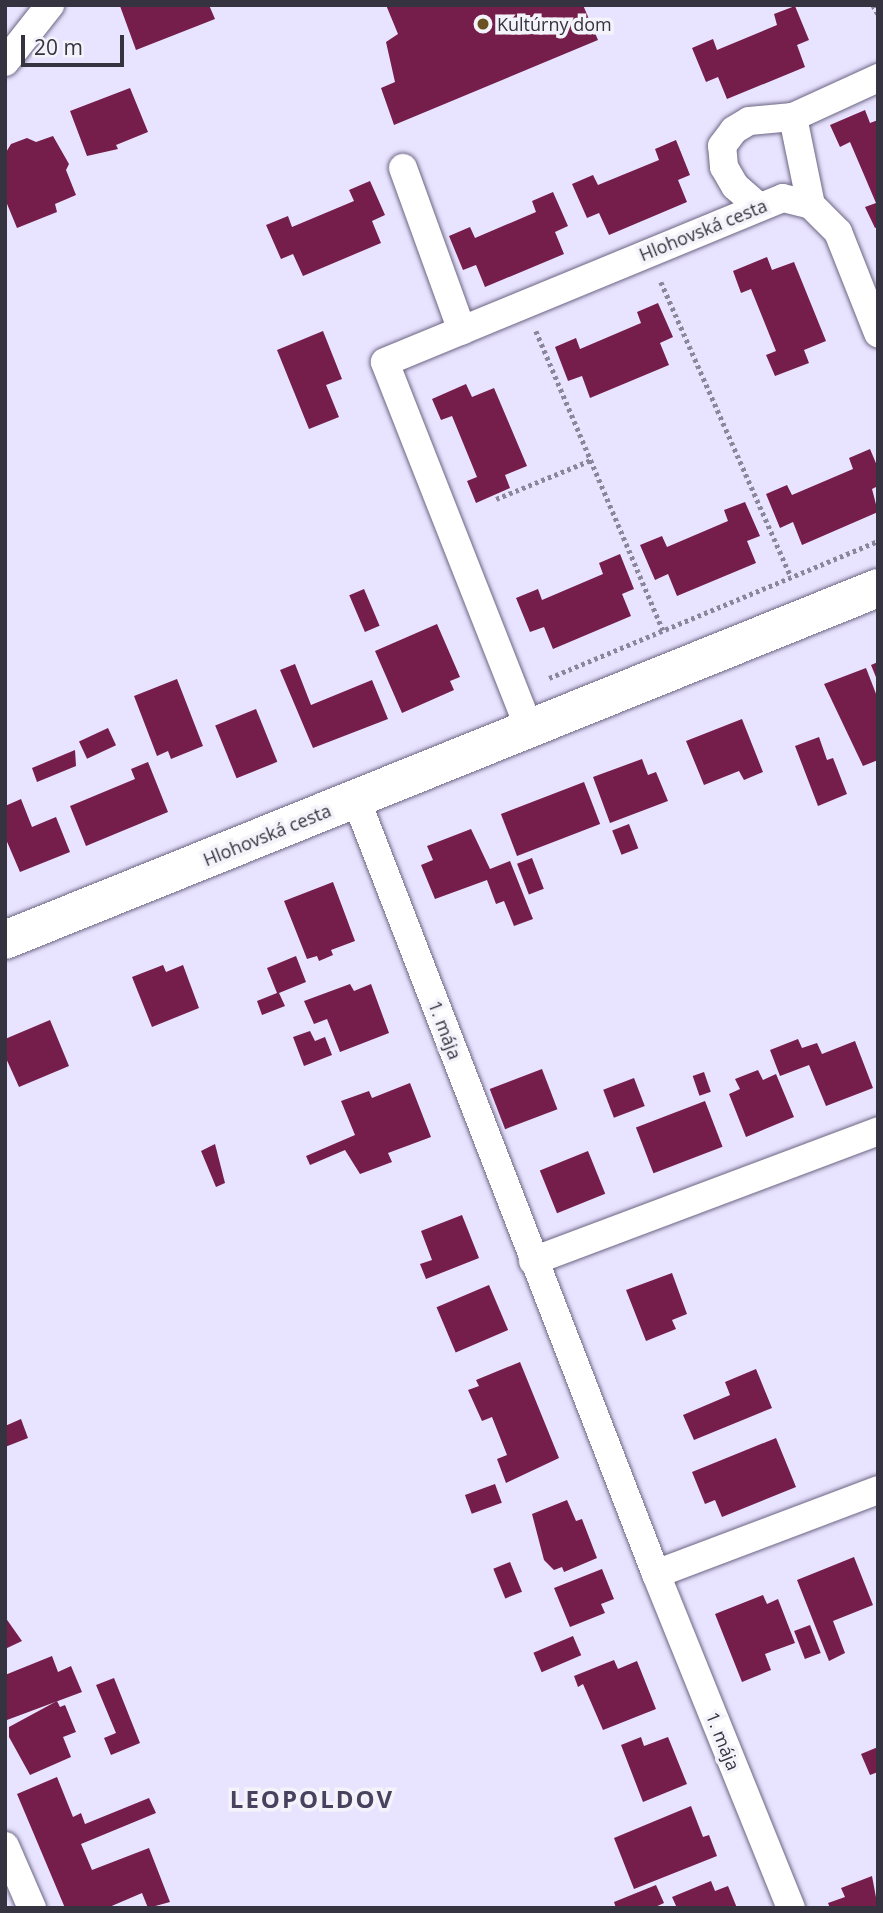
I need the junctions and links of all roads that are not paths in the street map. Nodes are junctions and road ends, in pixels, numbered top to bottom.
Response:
1 (50, 5) edge
2 (5, 62) edge
3 (878, 78) edge
4 (793, 117) junction
5 (403, 168) dead end
6 (758, 205) junction
7 (811, 205) junction
8 (461, 331) junction
9 (878, 333) edge
10 (878, 588) edge
11 (529, 728) junction
12 (356, 799) junction
13 (5, 940) edge
14 (878, 1131) edge
15 (533, 1261) junction
16 (878, 1490) edge
17 (656, 1574) junction
18 (5, 1846) edge
19 (32, 1908) edge
20 (791, 1908) edge

1 - 2 street
3 - 4 street
4 - 6 street
4 - 7 street
5 - 8 street
6 - 7 street, Hlohovská cesta
6 - 8 street, Hlohovská cesta
7 - 9 street
8 - 11 street, Hlohovská cesta
10 - 11 street, Hlohovská cesta
11 - 12 street, Hlohovská cesta
12 - 13 street, Hlohovská cesta
12 - 15 street, 1. mája
14 - 15 street
15 - 17 street, 1. mája
16 - 17 street
17 - 20 street, 1. mája
18 - 19 street

